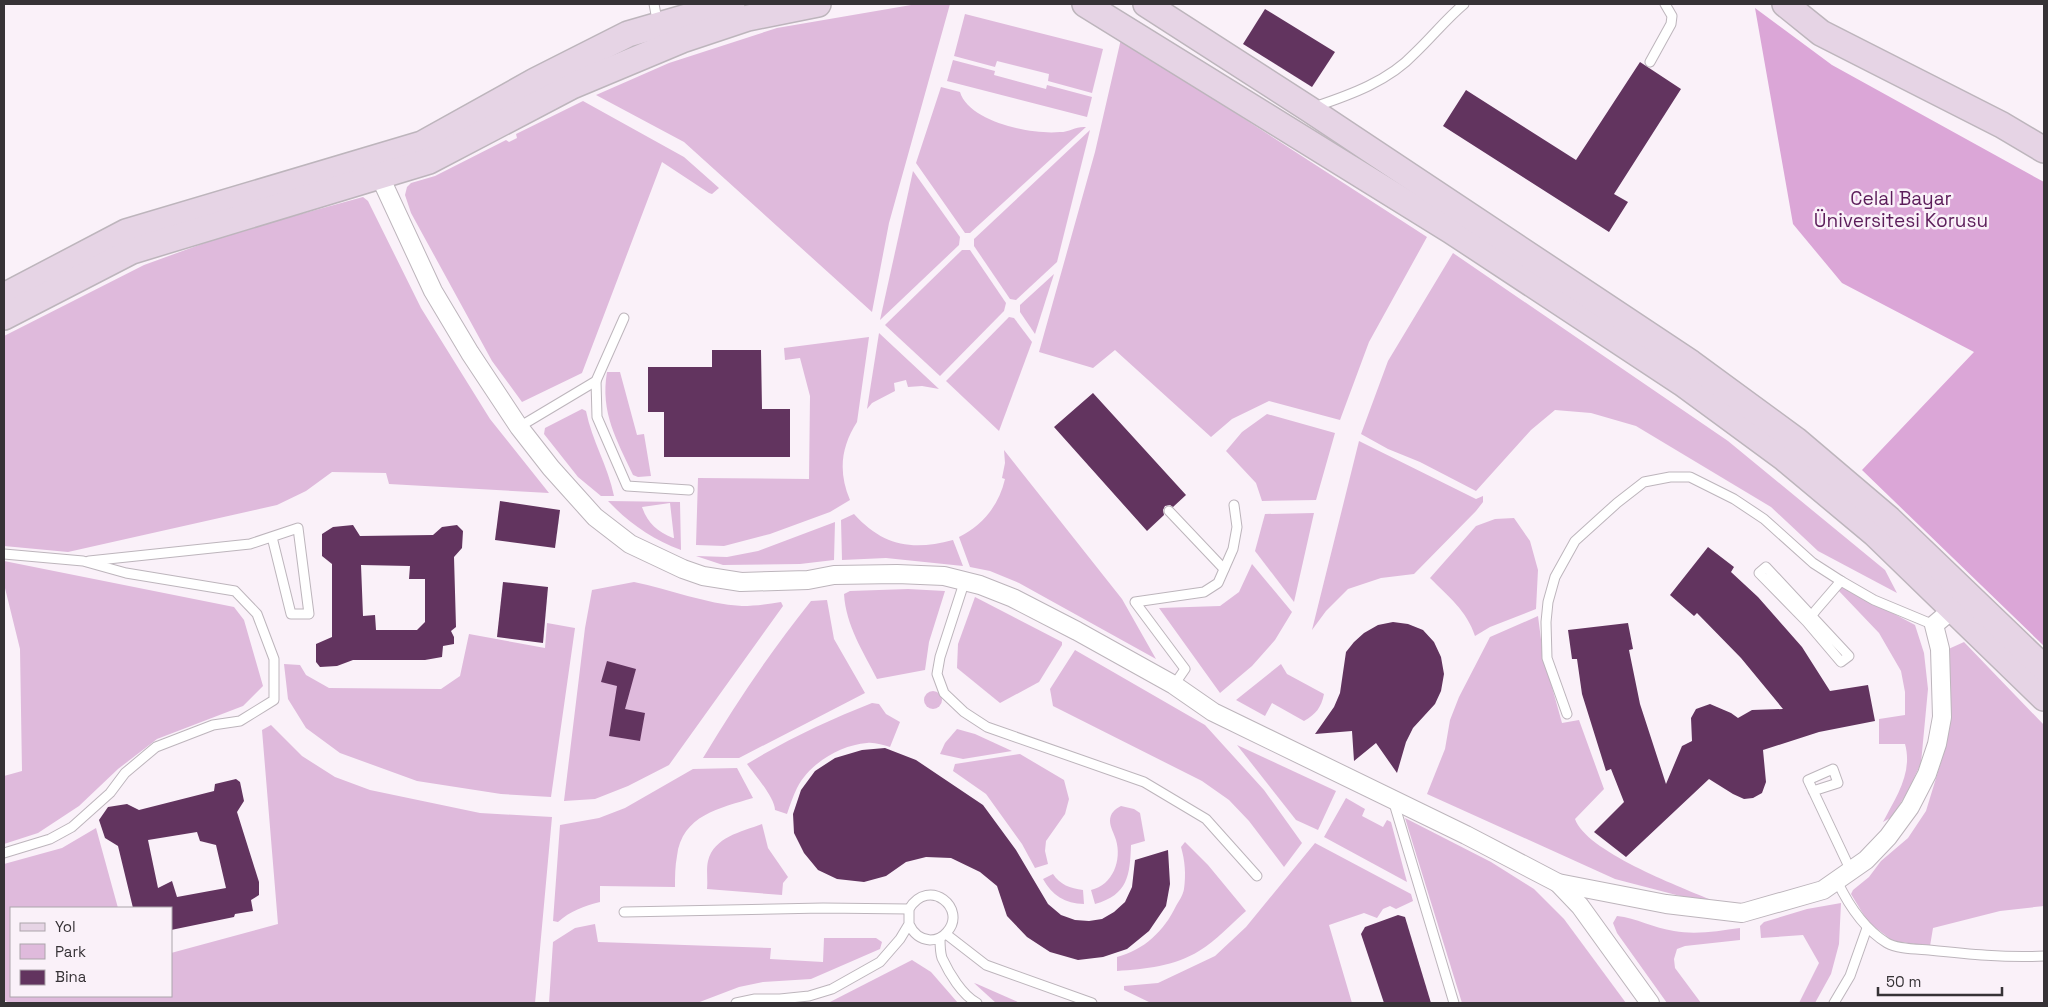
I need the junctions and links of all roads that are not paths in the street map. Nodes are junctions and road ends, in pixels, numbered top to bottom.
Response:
1 (732, 4) edge
2 (818, 4) edge
3 (1085, 4) edge
4 (1146, 4) edge
5 (1464, 4) edge
6 (1665, 4) edge
7 (1785, 4) edge
8 (656, 14) edge
9 (1650, 62) dead end
10 (1309, 109) junction
11 (2044, 150) edge
12 (375, 167) junction
13 (1464, 225) junction
14 (4, 296) edge
15 (4, 317) edge
16 (624, 318) dead end
17 (596, 381) junction
18 (519, 426) junction
19 (689, 490) dead end
20 (1234, 505) dead end
21 (1168, 511) dead end
22 (272, 537) junction
23 (4, 554) edge
24 (84, 561) junction
25 (1224, 569) junction
26 (965, 580) junction
27 (1841, 581) junction
28 (1962, 602) junction
29 (1809, 619) junction
30 (1934, 624) junction
31 (2044, 668) edge
32 (1174, 685) junction
33 (2044, 698) edge
34 (1567, 714) dead end
35 (1813, 791) dead end
36 (1393, 800) junction
37 (4, 853) edge
38 (1258, 876) dead end
39 (1844, 876) junction
40 (1558, 883) junction
41 (909, 909) junction
42 (624, 912) dead end
43 (909, 924) junction
44 (1867, 928) junction
45 (943, 936) junction
46 (2044, 956) edge
47 (736, 1003) edge
48 (977, 1003) edge
49 (1092, 1003) edge
50 (1454, 1003) edge
51 (1650, 1003) edge
52 (1834, 1003) edge

1 - 8 street
2 - 12 street
3 - 13 street
4 - 10 street
5 - 10 lane
6 - 9 lane
7 - 11 street
8 - 12 street
10 - 13 street
12 - 14 street
12 - 15 street
12 - 18 street
13 - 28 street
16 - 17 lane
17 - 18 lane
17 - 19 lane
18 - 26 street
20 - 25 lane
21 - 25 lane
22 - 22 lane
22 - 24 lane
23 - 24 lane
24 - 37 lane
25 - 32 lane
26 - 32 street
26 - 38 lane
27 - 29 lane
27 - 30 lane
27 - 34 lane
28 - 30 street
28 - 31 street
28 - 33 street
29 - 29 lane
29 - 29 lane
30 - 39 street
32 - 36 street
35 - 39 lane
36 - 40 street
36 - 50 lane
39 - 40 street
39 - 44 lane
40 - 51 street
41 - 42 lane
41 - 43 lane
41 - 45 lane
43 - 45 lane
43 - 47 lane
44 - 46 lane
44 - 52 lane
45 - 48 lane
45 - 49 lane

